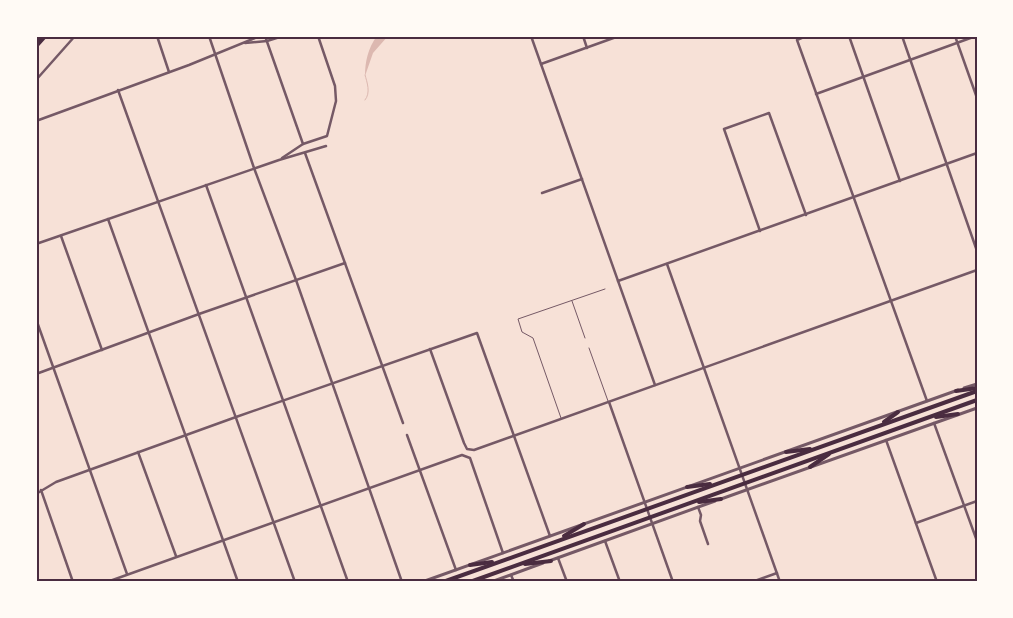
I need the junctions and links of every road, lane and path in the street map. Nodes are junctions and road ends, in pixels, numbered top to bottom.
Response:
1 (45, 36) edge
2 (75, 36) edge
3 (157, 36) edge
4 (209, 36) edge
5 (260, 36) edge
6 (265, 36) edge
7 (282, 36) edge
8 (318, 36) edge
9 (531, 36) edge
10 (583, 36) edge
11 (619, 36) edge
12 (806, 36) edge
13 (848, 36) edge
14 (902, 36) edge
15 (955, 36) edge
16 (976, 36) edge
17 (267, 41) junction
18 (244, 43) junction
19 (957, 43) junction
20 (36, 46) edge
21 (588, 48) junction
22 (215, 54) junction
23 (910, 60) junction
24 (541, 64) junction
25 (169, 72) junction
26 (863, 77) junction
27 (36, 80) edge
28 (118, 90) junction
29 (816, 94) junction
30 (977, 98) edge
31 (36, 120) edge
32 (302, 144) junction
33 (326, 146) dead end
34 (977, 152) edge
35 (305, 153) junction
36 (279, 160) junction
37 (946, 164) junction
38 (254, 168) junction
39 (582, 179) junction
40 (900, 181) junction
41 (206, 185) junction
42 (542, 193) dead end
43 (853, 198) junction
44 (158, 202) junction
45 (806, 215) junction
46 (108, 219) junction
47 (760, 231) junction
48 (61, 236) junction
49 (36, 244) edge
50 (977, 251) edge
51 (345, 263) junction
52 (667, 264) junction
53 (977, 270) edge
54 (296, 280) junction
55 (618, 281) junction
56 (605, 289) dead end
57 (246, 297) junction
58 (572, 300) junction
59 (890, 300) junction
60 (199, 314) junction
61 (36, 319) edge
62 (148, 332) junction
63 (585, 338) dead end
64 (589, 348) dead end
65 (430, 349) junction
66 (102, 350) junction
67 (382, 366) junction
68 (704, 367) junction
69 (54, 368) junction
70 (36, 374) edge
71 (332, 384) junction
72 (977, 384) edge
73 (655, 385) junction
74 (977, 390) edge
75 (956, 391) junction
76 (284, 400) junction
77 (977, 400) edge
78 (927, 401) junction
79 (608, 402) junction
80 (977, 408) edge
81 (898, 412) junction
82 (958, 414) junction
83 (236, 417) junction
84 (928, 417) junction
85 (561, 418) junction
86 (403, 423) dead end
87 (934, 423) junction
88 (880, 425) junction
89 (186, 435) junction
90 (407, 435) dead end
91 (515, 435) junction
92 (886, 440) junction
93 (817, 448) junction
94 (834, 451) junction
95 (138, 452) junction
96 (786, 452) junction
97 (810, 467) junction
98 (740, 468) junction
99 (90, 469) junction
100 (418, 470) junction
101 (742, 475) junction
102 (717, 483) junction
103 (745, 483) junction
104 (369, 487) junction
105 (687, 487) junction
106 (747, 489) junction
107 (41, 490) junction
108 (36, 494) edge
109 (721, 499) junction
110 (977, 501) edge
111 (644, 502) junction
112 (692, 503) junction
113 (321, 504) junction
114 (964, 506) junction
115 (698, 507) junction
116 (647, 508) junction
117 (650, 518) junction
118 (273, 521) junction
119 (916, 523) junction
120 (584, 524) junction
121 (653, 524) junction
122 (550, 536) junction
123 (223, 539) junction
124 (556, 541) junction
125 (605, 541) junction
126 (977, 541) edge
127 (708, 544) dead end
128 (503, 553) junction
129 (176, 556) junction
130 (558, 558) junction
131 (550, 560) junction
132 (499, 562) junction
133 (470, 565) junction
134 (516, 566) junction
135 (456, 570) junction
136 (777, 573) junction
137 (127, 574) junction
138 (511, 575) junction
139 (73, 582) edge
140 (107, 582) edge
141 (238, 582) edge
142 (295, 582) edge
143 (348, 582) edge
144 (402, 582) edge
145 (422, 582) edge
146 (443, 582) edge
147 (470, 582) edge
148 (491, 582) edge
149 (514, 582) edge
150 (567, 582) edge
151 (620, 582) edge
152 (673, 582) edge
153 (752, 582) edge
154 (780, 582) edge
155 (937, 582) edge

1 - 20 highway
2 - 27 street
3 - 25 street
4 - 22 street
5 - 18 street
6 - 17 street
7 - 17 street
8 - 32 street
9 - 24 street
10 - 21 street
11 - 21 street
12 - 29 street
13 - 26 street
14 - 23 street
15 - 19 street
16 - 19 street
17 - 18 street
17 - 32 street
18 - 22 street
19 - 23 street
19 - 30 street
21 - 24 street
22 - 25 street
22 - 38 street
23 - 26 street
23 - 37 street
24 - 39 street
25 - 28 street
26 - 29 street
26 - 40 street
28 - 31 street
28 - 44 street
29 - 43 street
32 - 36 street
33 - 35 street
34 - 37 street
35 - 36 street
35 - 51 street
36 - 38 street
37 - 40 street
37 - 50 street
38 - 41 street
38 - 54 street
39 - 42 street
39 - 55 street
40 - 43 street
41 - 44 street
41 - 57 street
43 - 45 street
43 - 59 street
44 - 46 street
44 - 60 street
45 - 47 street
45 - 47 street
46 - 48 street
46 - 62 street
47 - 52 street
48 - 49 street
48 - 66 street
51 - 54 street
51 - 67 street
52 - 55 street
52 - 68 street
53 - 59 street
54 - 57 street
54 - 71 street
55 - 73 street
56 - 58 lane
57 - 60 street
57 - 76 street
58 - 63 lane
58 - 85 lane
59 - 68 street
59 - 78 street
60 - 62 street
60 - 83 street
61 - 69 street
62 - 66 street
62 - 89 street
64 - 79 lane
65 - 67 street
65 - 91 street
65 - 91 street
66 - 69 street
67 - 71 street
67 - 86 street
68 - 73 street
68 - 98 street
69 - 70 street
69 - 99 street
71 - 76 street
71 - 104 street
72 - 75 street
73 - 79 street
74 - 75 highway
74 - 88 highway
75 - 78 street
76 - 83 street
76 - 113 street
77 - 84 highway
78 - 81 street
79 - 85 street
79 - 111 street
80 - 82 street
81 - 88 highway
81 - 96 street
82 - 84 highway
82 - 87 street
83 - 89 street
83 - 118 street
84 - 94 highway
85 - 91 street
87 - 92 street
87 - 114 street
88 - 93 highway
89 - 95 street
89 - 123 street
90 - 100 street
91 - 122 street
92 - 97 street
92 - 119 street
93 - 96 highway
93 - 101 highway
94 - 97 highway
94 - 103 highway
95 - 99 street
95 - 129 street
96 - 98 street
97 - 106 street
98 - 101 street
98 - 105 street
99 - 107 street
99 - 137 street
100 - 104 street
100 - 128 street
100 - 135 street
101 - 102 highway
101 - 103 street
102 - 105 highway
102 - 116 highway
103 - 106 street
103 - 112 highway
104 - 113 street
104 - 144 street
105 - 111 street
106 - 109 street
106 - 136 street
107 - 108 street
107 - 139 street
109 - 112 highway
109 - 115 street
110 - 114 street
111 - 116 street
111 - 120 street
112 - 117 highway
113 - 118 street
113 - 143 street
114 - 119 street
114 - 126 street
115 - 121 street
115 - 127 street
116 - 117 street
116 - 124 highway
117 - 121 street
117 - 134 highway
118 - 123 street
118 - 142 street
119 - 155 street
120 - 122 street
120 - 124 highway
121 - 125 street
121 - 152 street
122 - 128 street
123 - 129 street
123 - 141 street
124 - 132 highway
125 - 130 street
125 - 151 street
128 - 133 street
129 - 137 street
130 - 131 street
130 - 150 street
131 - 134 highway
131 - 138 street
132 - 133 highway
132 - 146 highway
133 - 135 street
134 - 147 highway
135 - 145 street
136 - 153 street
136 - 154 street
137 - 140 street
138 - 148 street
138 - 149 street

